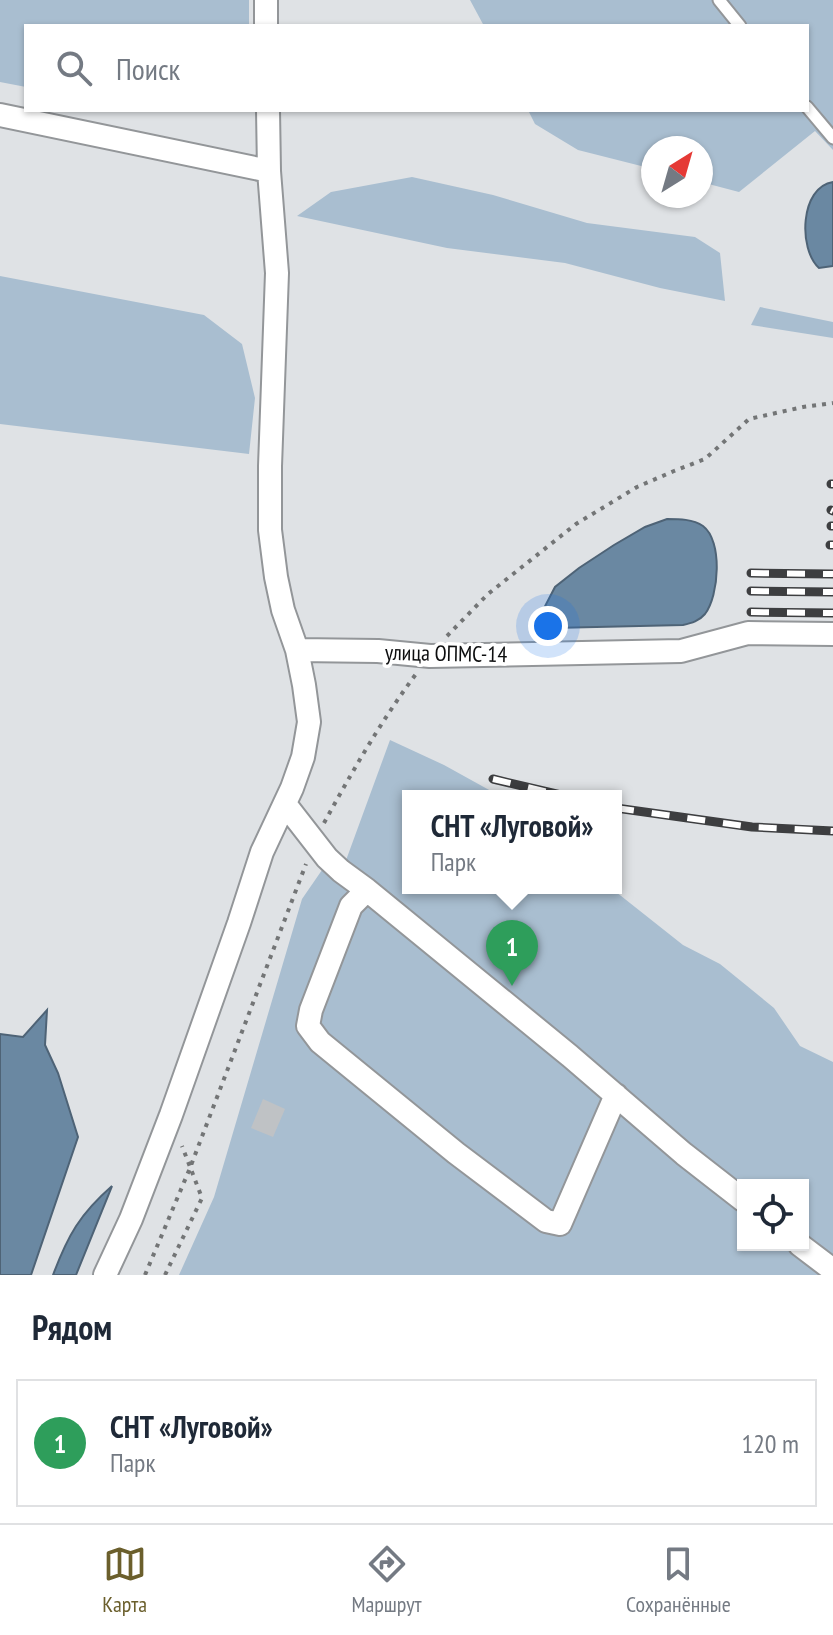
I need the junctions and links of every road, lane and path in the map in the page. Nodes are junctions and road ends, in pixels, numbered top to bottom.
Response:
1 (266, 0) edge
2 (719, 0) edge
3 (266, 24) edge
4 (738, 24) edge
5 (809, 109) edge
6 (268, 112) edge
7 (0, 115) edge
8 (833, 138) edge
9 (269, 171) junction
10 (833, 403) edge
11 (833, 634) edge
12 (297, 650) junction
13 (430, 656) junction
14 (285, 804) junction
15 (315, 844) junction
16 (367, 890) junction
17 (616, 1095) junction
18 (171, 1115) junction
19 (190, 1168) junction
20 (737, 1195) edge
21 (808, 1251) edge
22 (833, 1270) edge
23 (105, 1275) edge
24 (145, 1275) edge
25 (165, 1275) edge

1 - 3 street
2 - 4 lane
5 - 8 lane
6 - 9 street
7 - 9 street
9 - 12 street
10 - 13 path
11 - 13 street, улица ОПМС-14
12 - 13 street, улица ОПМС-14
12 - 14 street
13 - 15 path
14 - 15 street
14 - 18 street
15 - 16 street
15 - 19 path
16 - 17 street
16 - 17 street
17 - 20 street
18 - 19 path
18 - 23 street
19 - 24 path
19 - 25 path
21 - 22 street

